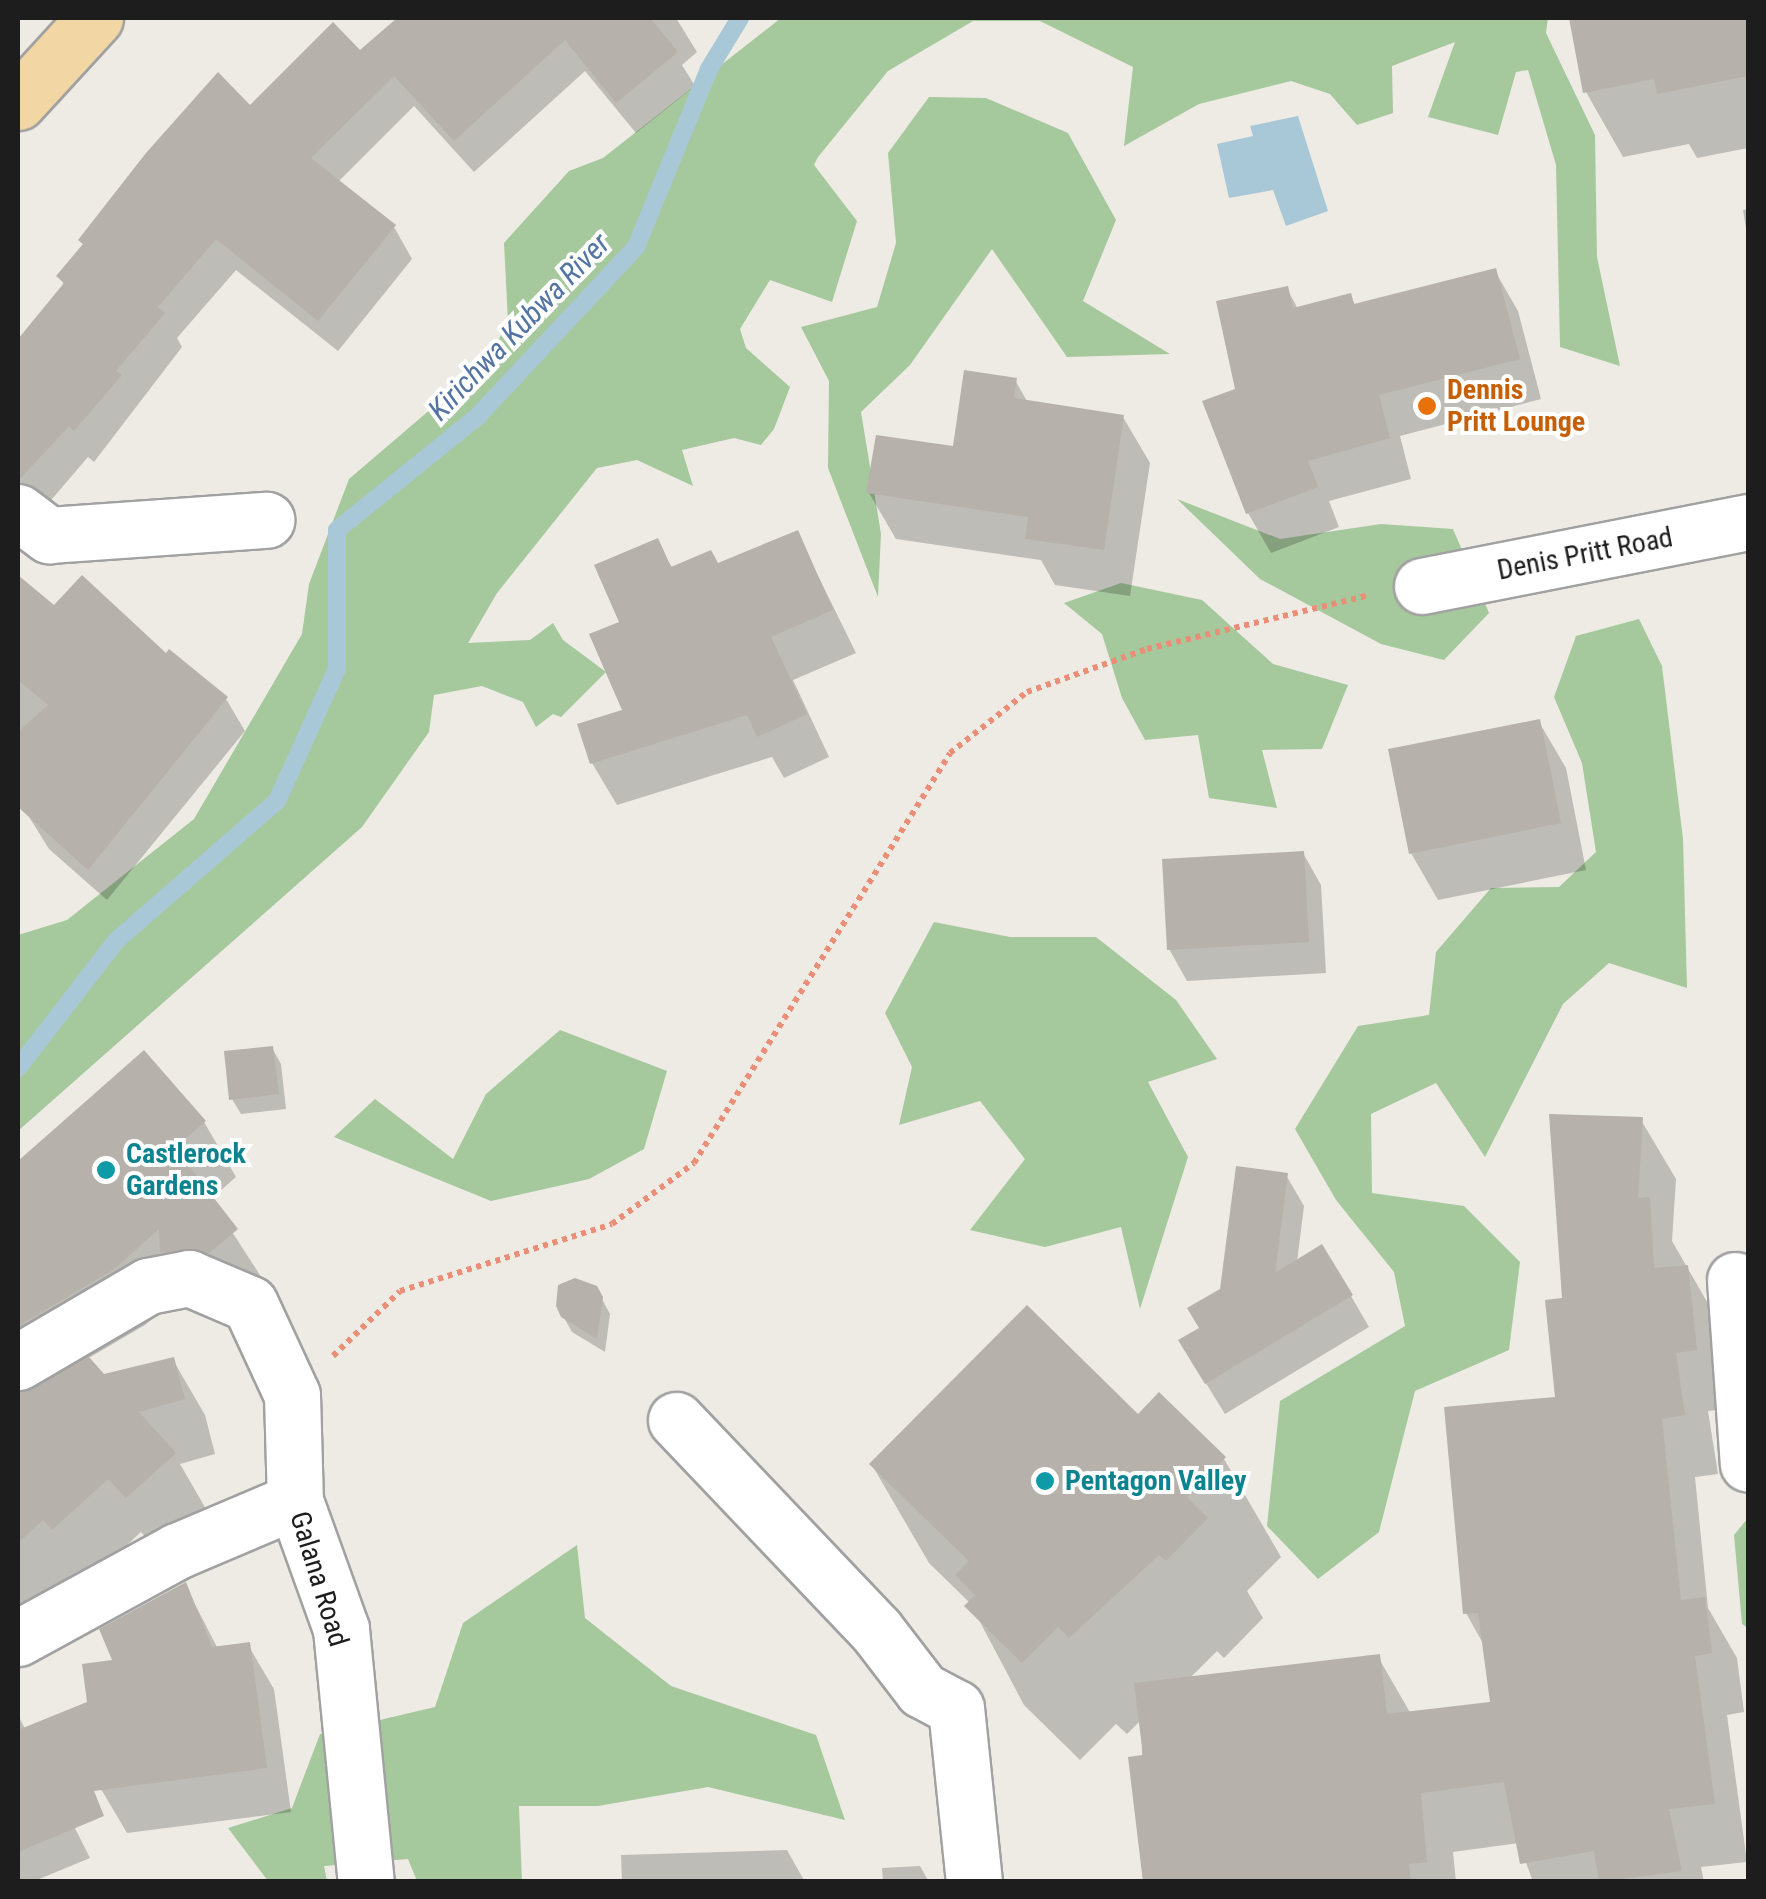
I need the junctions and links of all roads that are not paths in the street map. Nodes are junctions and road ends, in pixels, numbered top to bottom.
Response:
1 (92, 18) edge
2 (18, 102) edge
3 (18, 512) edge
4 (266, 520) dead end
5 (1748, 522) edge
6 (1422, 586) road end
7 (1735, 1280) dead end
8 (18, 1362) edge
9 (676, 1420) dead end
10 (1748, 1464) edge
11 (294, 1501) junction
12 (18, 1638) edge
13 (366, 1882) edge
14 (974, 1882) edge

1 - 2 main road
3 - 4 street
5 - 6 street, Denis Pritt Road
7 - 10 street
8 - 11 street, Galana Road
9 - 14 street
11 - 12 street
11 - 13 street, Galana Road

